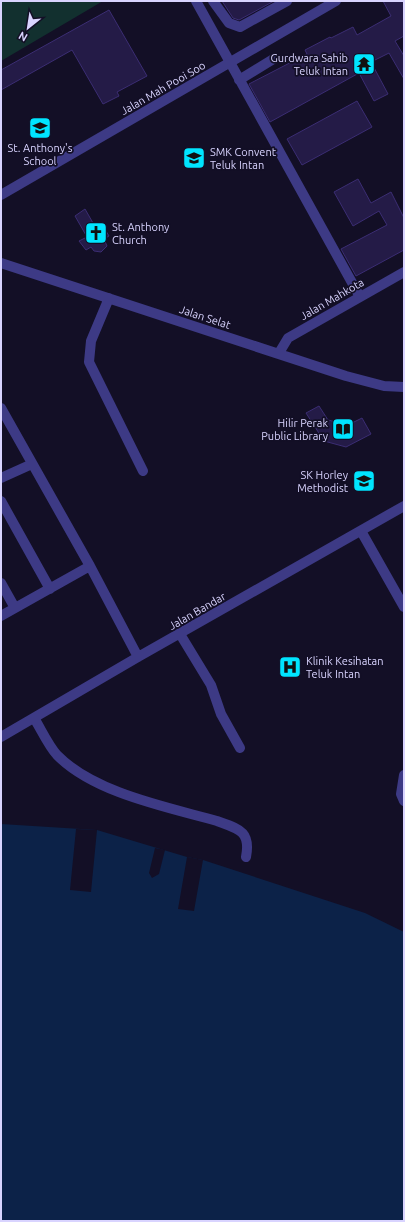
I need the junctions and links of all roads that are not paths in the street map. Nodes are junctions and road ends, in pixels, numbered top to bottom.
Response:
1 (196, 1) edge
2 (213, 1) edge
3 (287, 1) edge
4 (336, 1) edge
5 (275, 58) dead end
6 (230, 63) junction
7 (239, 80) junction
8 (1, 195) edge
9 (1, 263) edge
10 (404, 272) edge
11 (360, 297) junction
12 (109, 298) junction
13 (279, 353) junction
14 (404, 388) edge
15 (1, 408) edge
16 (5, 425) edge
17 (32, 464) junction
18 (143, 471) dead end
19 (1, 478) edge
20 (1, 501) edge
21 (404, 506) edge
22 (361, 531) junction
23 (90, 566) junction
24 (1, 583) edge
25 (50, 589) junction
26 (401, 593) edge
27 (404, 607) edge
28 (15, 608) junction
29 (1, 616) edge
30 (180, 634) junction
31 (138, 657) junction
32 (34, 718) junction
33 (1, 737) edge
34 (240, 748) dead end
35 (404, 775) edge
36 (404, 800) edge
37 (246, 857) dead end

1 - 6 street
2 - 3 street
4 - 6 street, Jalan Mah Pooi Soo
5 - 7 street
6 - 7 street
6 - 8 street, Jalan Mah Pooi Soo
7 - 11 street
9 - 12 street, Jalan Selat
10 - 11 street, Jalan Mahkota
11 - 13 street, Jalan Mahkota
12 - 13 street, Jalan Selat
12 - 18 street
13 - 14 street, Jalan Selat
15 - 16 street
16 - 17 street
17 - 19 street
17 - 23 street
20 - 25 street
21 - 22 street, Jalan Bandar
22 - 26 street
22 - 30 street, Jalan Bandar
23 - 25 street
23 - 31 street
24 - 28 street
25 - 28 street
26 - 27 street
28 - 29 street
30 - 31 street, Jalan Bandar
30 - 34 street
31 - 32 street, Jalan Bandar
32 - 33 street, Jalan Bandar
32 - 37 street
35 - 36 street

